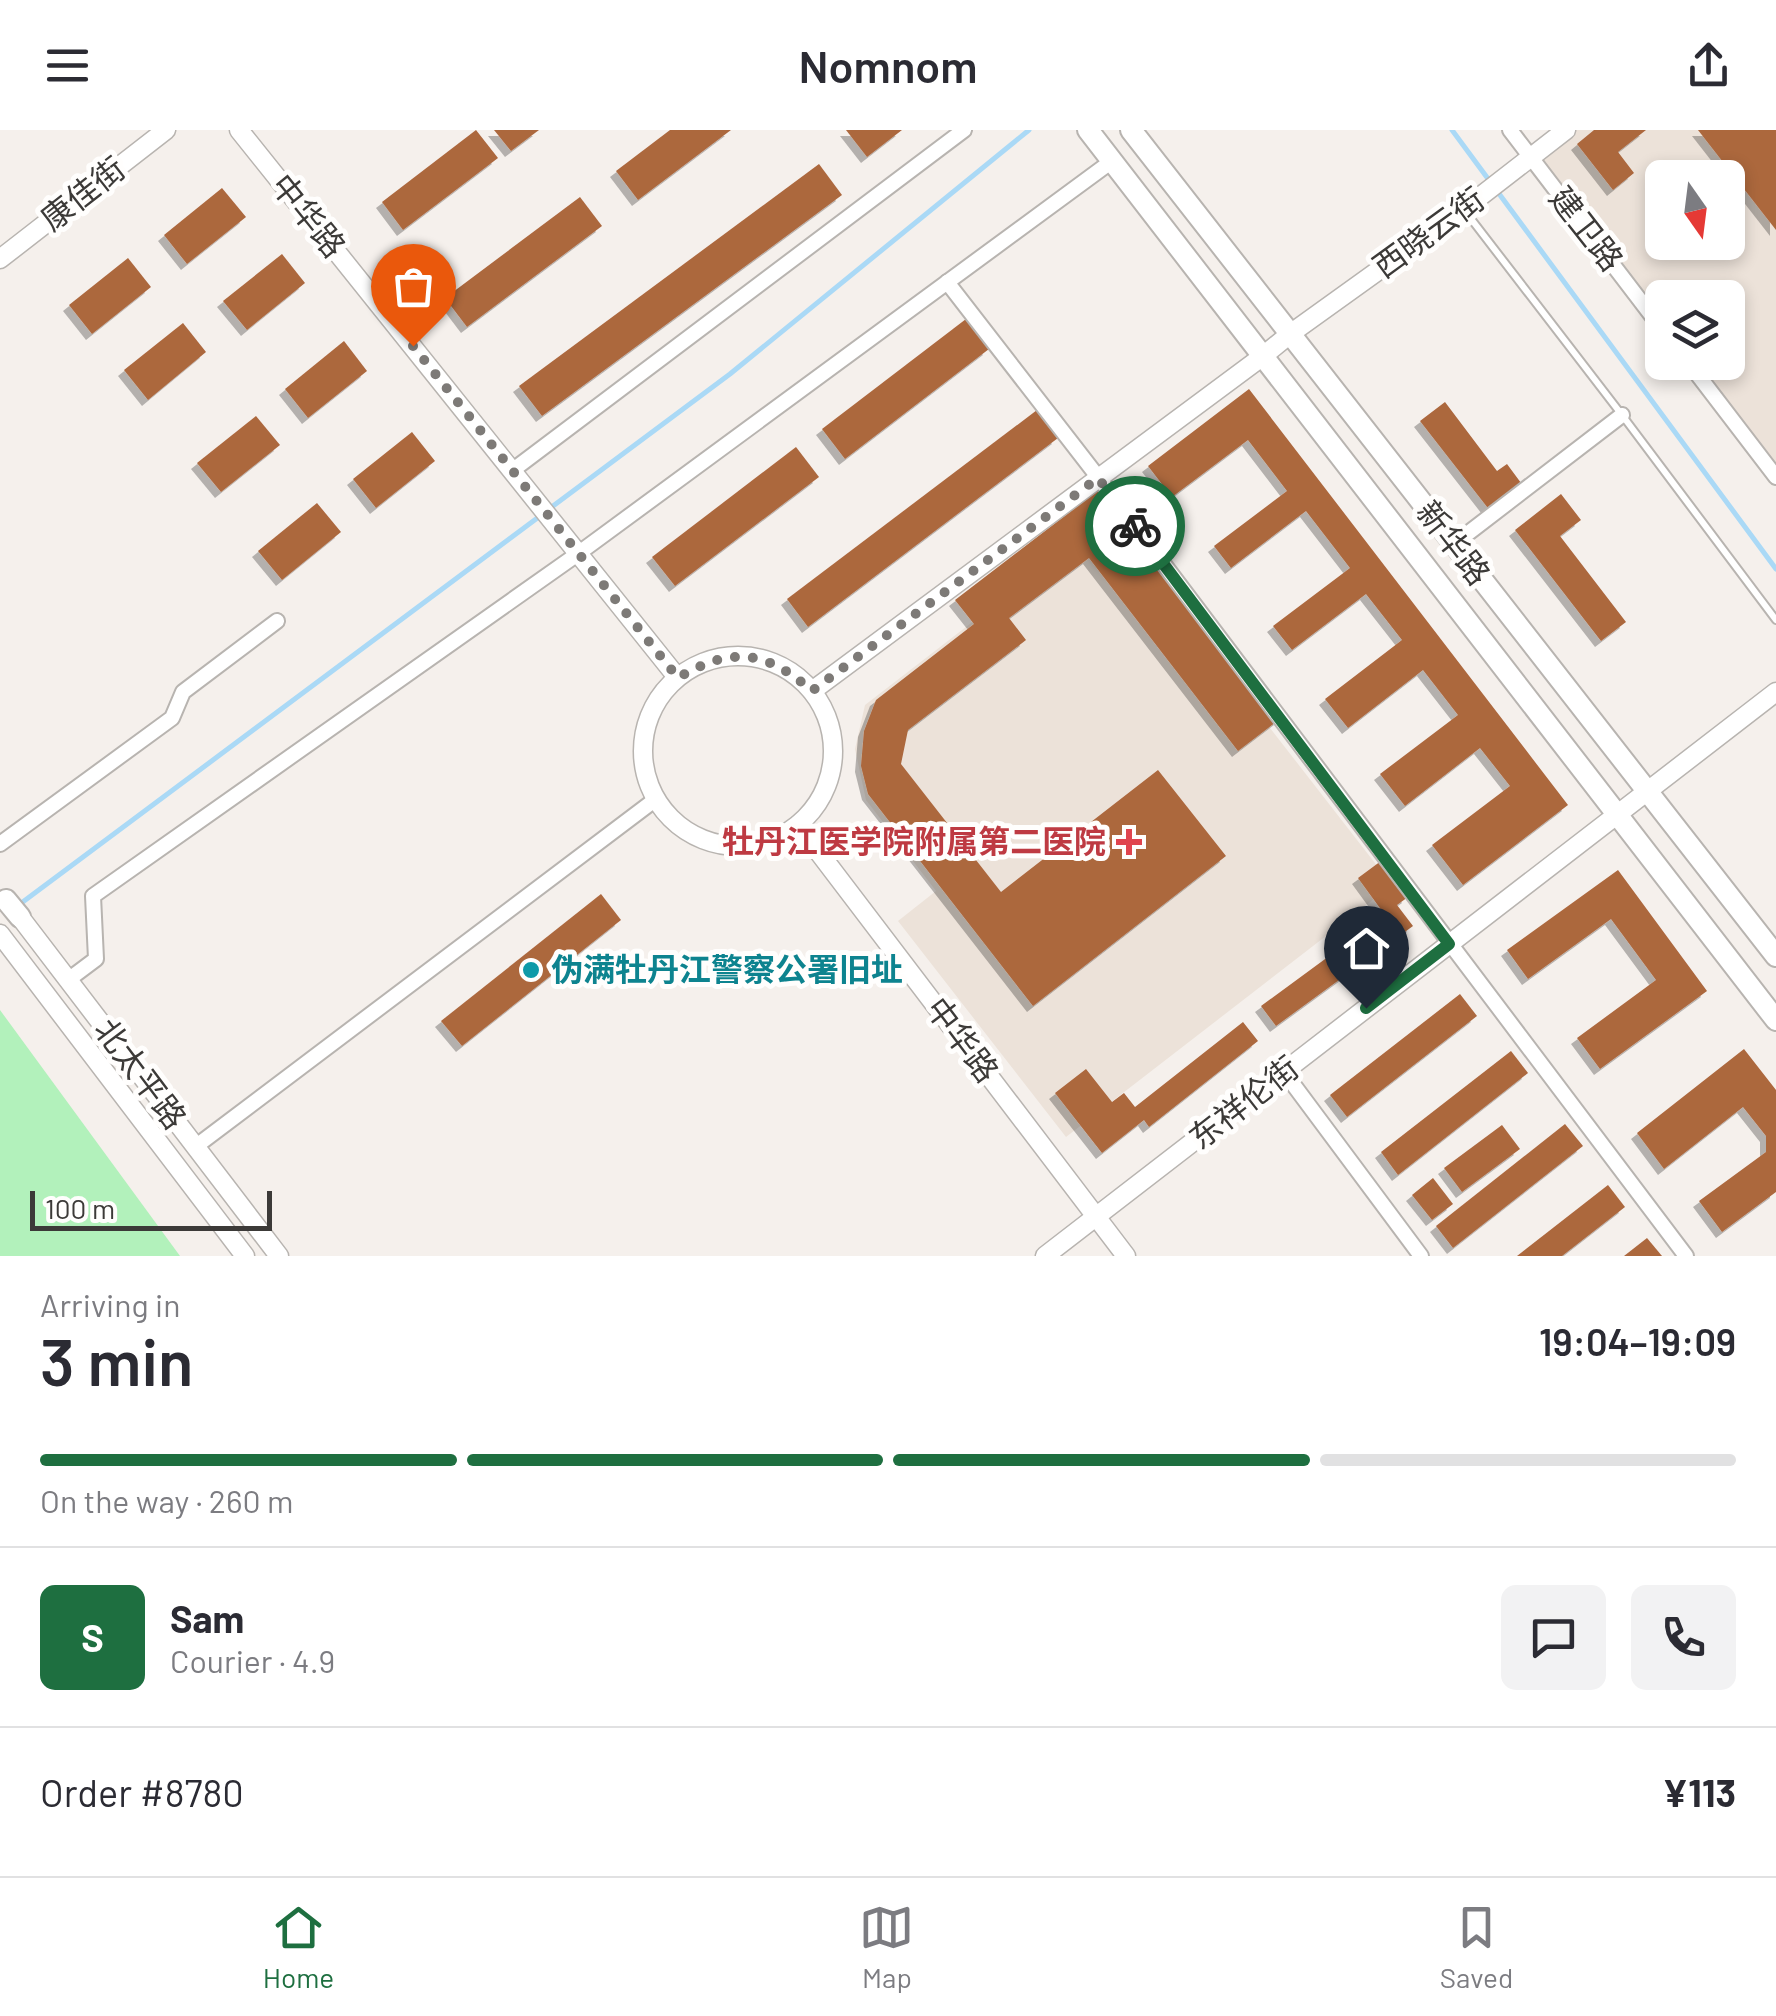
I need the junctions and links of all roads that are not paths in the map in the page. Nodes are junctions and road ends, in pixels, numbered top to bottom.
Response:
1 (166, 130) edge
2 (238, 130) edge
3 (964, 130) edge
4 (1088, 130) edge
5 (1131, 130) edge
6 (1510, 130) edge
7 (1566, 130) edge
8 (1531, 157) junction
9 (1112, 161) junction
10 (1464, 210) junction
11 (0, 259) edge
12 (947, 282) junction
13 (1645, 307) edge
14 (1290, 334) junction
15 (1263, 356) junction
16 (1702, 380) edge
17 (1622, 415) junction
18 (513, 470) junction
19 (1776, 477) edge
20 (1098, 478) junction
21 (1454, 544) junction
22 (578, 553) junction
23 (1776, 620) edge
24 (277, 621) dead end
25 (678, 678) junction
26 (812, 691) junction
27 (1776, 692) edge
28 (656, 798) junction
29 (1632, 803) junction
30 (798, 825) junction
31 (0, 844) edge
32 (3, 896) edge
33 (20, 917) joint
34 (0, 934) edge
35 (1449, 944) junction
36 (1776, 956) edge
37 (68, 980) junction
38 (1776, 1020) edge
39 (1284, 1072) junction
40 (195, 1146) junction
41 (1097, 1216) junction
42 (244, 1256) edge
43 (279, 1256) edge
44 (1045, 1256) edge
45 (1126, 1256) edge
46 (1422, 1256) edge
47 (1686, 1256) edge

1 - 11 street, 康佳街
2 - 18 street, 中华路
3 - 18 street
4 - 9 main road
5 - 14 main road, 新华路
6 - 8 street, 建卫路
7 - 8 street, 西晓云街
8 - 10 street, 西晓云街
8 - 13 street, 建卫路
9 - 12 street
9 - 15 main road
10 - 14 street, 西晓云街
10 - 17 lane
12 - 20 street
12 - 22 street
14 - 15 street, 西晓云街
14 - 21 main road, 新华路
15 - 20 street, 西晓云街
15 - 29 main road
16 - 19 street
17 - 21 street
17 - 23 lane
18 - 22 street, 中华路
20 - 26 street, 西晓云街
20 - 35 street
21 - 29 main road, 新华路
22 - 25 street, 中华路
22 - 37 street
24 - 31 street
25 - 26 street
25 - 28 street
26 - 30 street
27 - 29 street, 东祥伦街
28 - 30 street
28 - 40 street
29 - 35 street, 东祥伦街
29 - 36 main road, 新华路
29 - 38 main road
30 - 41 street, 中华路
32 - 33 main road, 北太平路
33 - 37 street, 北太平路
34 - 42 street, 北太平路
35 - 39 street, 东祥伦街
35 - 47 street
37 - 40 street, 北太平路
39 - 41 street, 东祥伦街
39 - 46 street
40 - 43 street, 北太平路
41 - 44 street, 东祥伦街
41 - 45 street, 中华路

